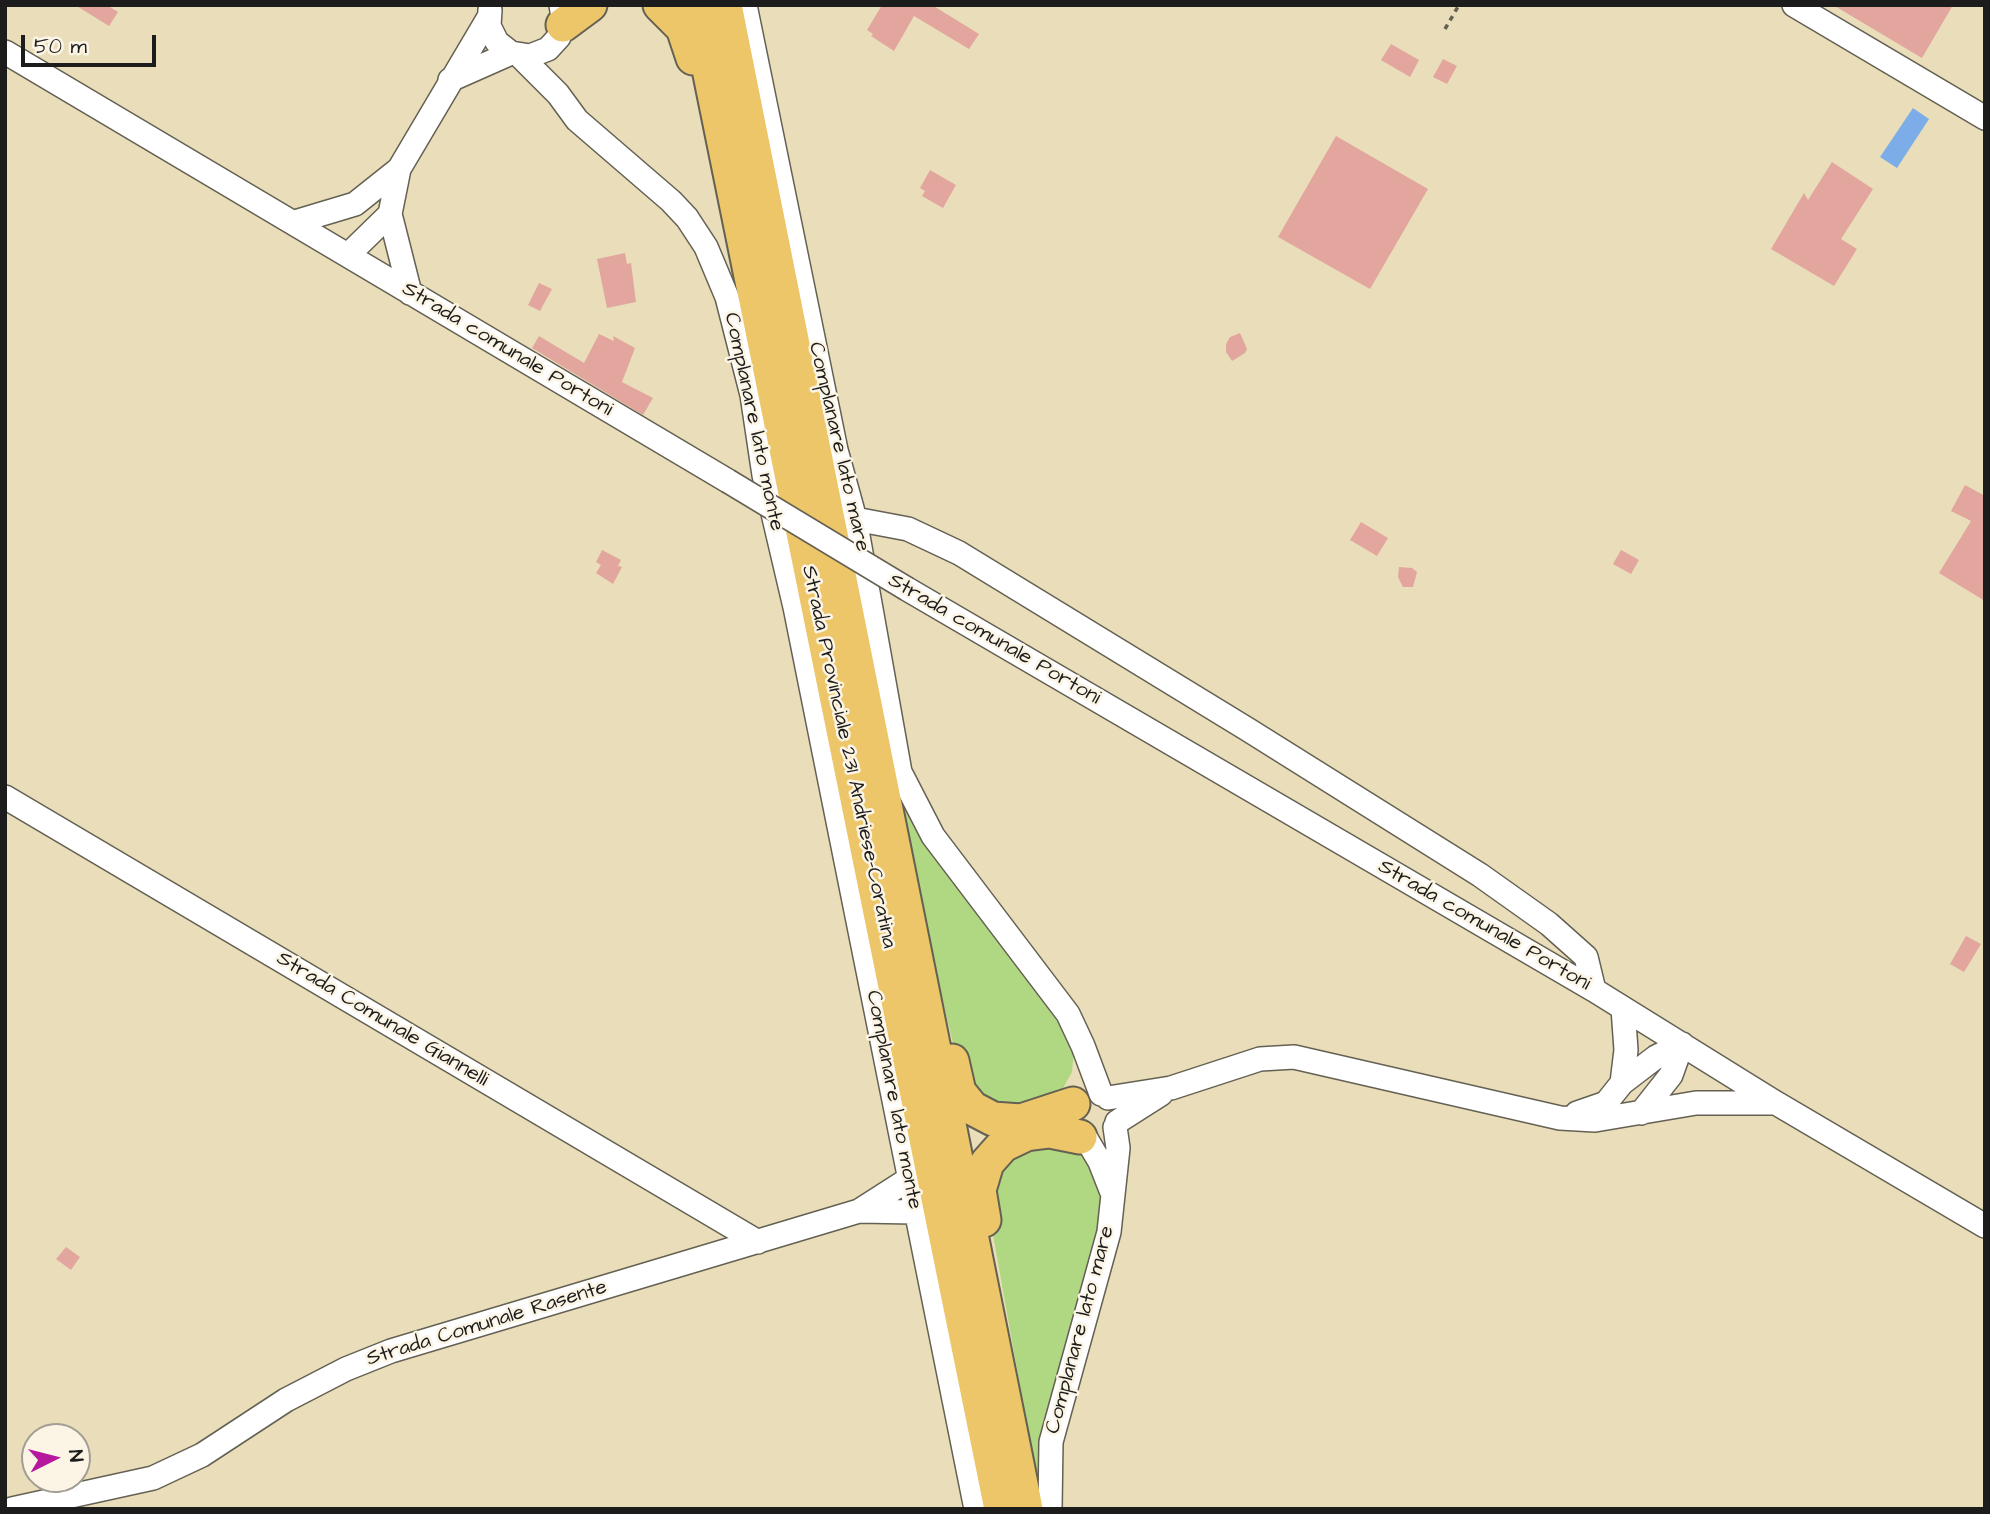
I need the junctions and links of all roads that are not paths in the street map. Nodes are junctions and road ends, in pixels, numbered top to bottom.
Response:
1 (590, 5) edge
2 (660, 5) edge
3 (696, 5) edge
4 (725, 5) edge
5 (745, 5) edge
6 (1794, 5) edge
7 (490, 11) edge
8 (560, 24) edge
9 (5, 52) edge
10 (515, 55) junction
11 (450, 80) junction
12 (558, 94) junction
13 (1985, 118) edge
14 (399, 169) junction
15 (355, 205) junction
16 (390, 214) junction
17 (295, 222) junction
18 (740, 222) junction
19 (348, 255) junction
20 (410, 293) junction
21 (855, 519) junction
22 (5, 797) edge
23 (907, 920) junction
24 (1594, 990) junction
25 (1623, 1008) junction
26 (1682, 1044) junction
27 (1622, 1083) junction
28 (1171, 1088) junction
29 (1090, 1098) junction
30 (1776, 1102) junction
31 (1641, 1113) junction
32 (1560, 1118) junction
33 (1116, 1125) junction
34 (1084, 1138) junction
35 (909, 1179) junction
36 (1112, 1194) junction
37 (859, 1211) junction
38 (915, 1212) junction
39 (1985, 1226) edge
40 (758, 1242) junction
41 (995, 1357) junction
42 (12, 1509) edge
43 (976, 1509) edge
44 (1001, 1509) edge
45 (1026, 1509) edge
46 (1050, 1509) edge

1 - 8 highway
2 - 18 highway
3 - 18 highway, Strada Provinciale 231 Andriese-Coratina
4 - 23 highway, Strada Provinciale 231 Andriese-Coratina
5 - 21 street, Complanare lato mare
6 - 13 street
7 - 10 street, Complanare lato monte
7 - 11 street
8 - 10 street
8 - 12 street
9 - 17 street, Strada comunale Portoni
10 - 11 street
10 - 12 street, Complanare lato monte
11 - 14 street
12 - 35 street, Complanare lato monte
14 - 15 street
14 - 16 street
15 - 17 street
15 - 19 street
16 - 19 street
16 - 20 street
17 - 19 street, Strada comunale Portoni
18 - 44 highway, Strada Provinciale 231 Andriese-Coratina
19 - 20 street, Strada comunale Portoni
20 - 24 street, Strada comunale Portoni, bridge
21 - 24 street
21 - 29 street, Complanare lato mare
22 - 40 street, Strada Comunale Giannelli
23 - 29 highway
23 - 41 highway, Strada Provinciale 231 Andriese-Coratina
24 - 25 street, Strada comunale Portoni
25 - 26 street, Strada comunale Portoni
25 - 27 street
26 - 27 street
26 - 30 street, Strada comunale Portoni
26 - 31 street
27 - 32 street
28 - 29 street
28 - 32 street
28 - 33 street
29 - 33 street
29 - 34 street
30 - 31 street
30 - 39 street, Strada comunale Portoni
31 - 32 street
33 - 34 street
33 - 36 street, Complanare lato mare
34 - 36 street, Complanare lato mare
34 - 41 highway
35 - 37 street
35 - 38 street, Complanare lato monte
36 - 46 street, Complanare lato mare
37 - 38 street
37 - 40 street, Strada Comunale Rasente
38 - 43 street, Complanare lato monte
40 - 42 street, Strada Comunale Rasente
41 - 45 highway, Strada Provinciale 231 Andriese-Coratina

